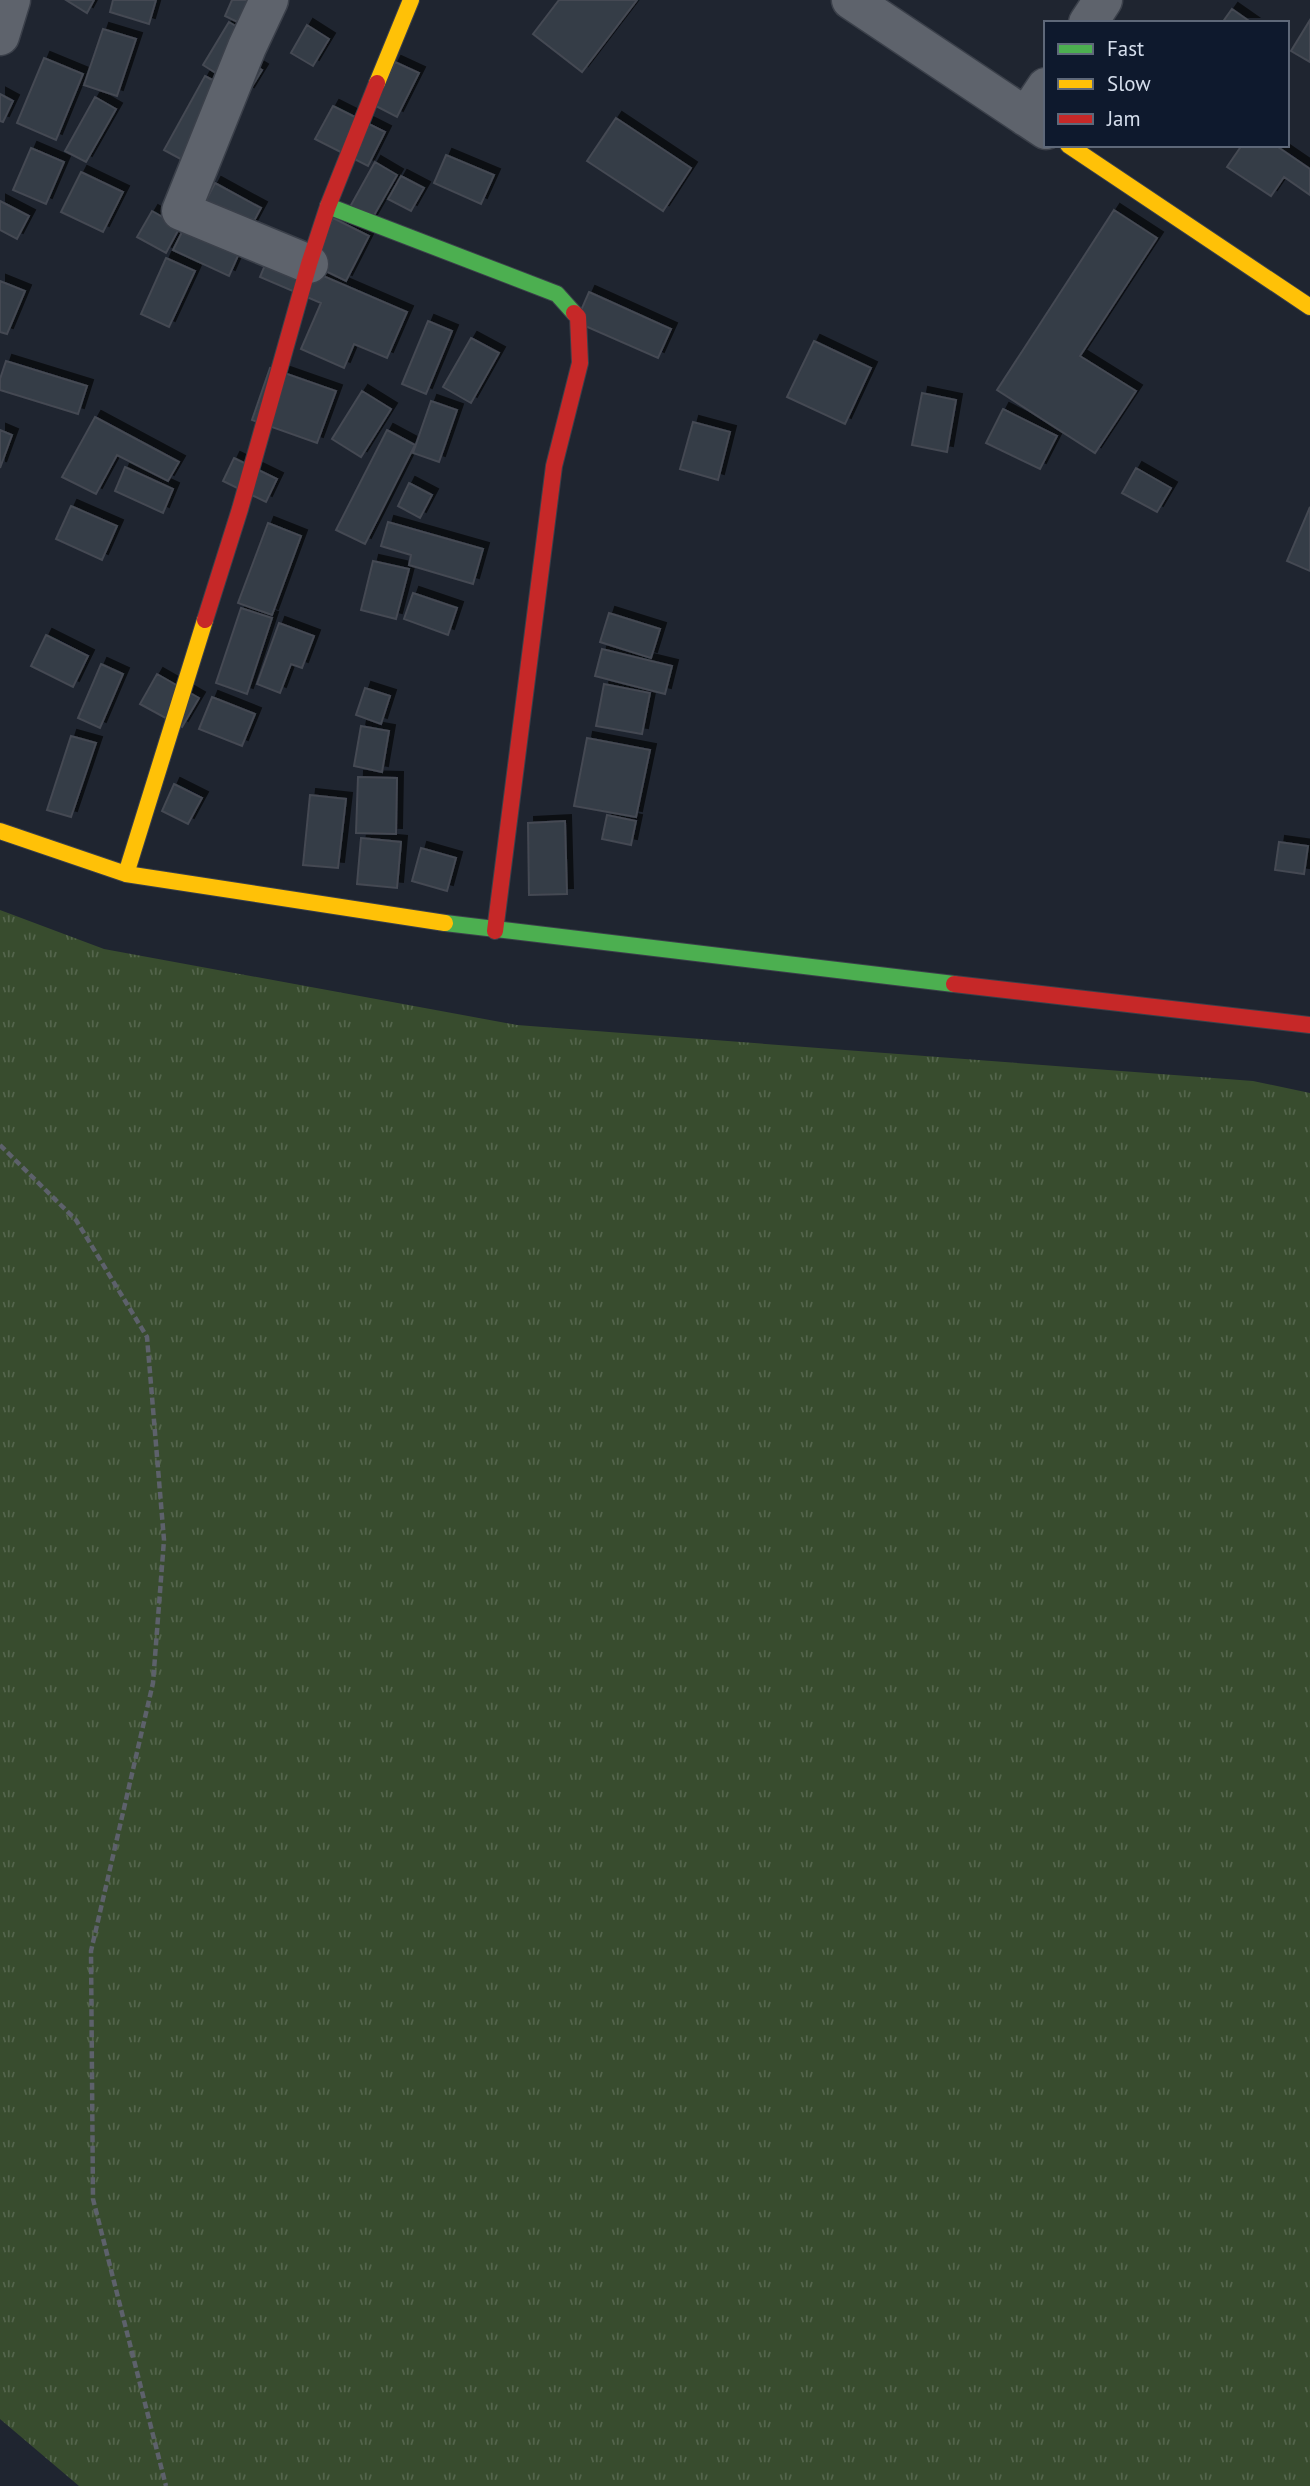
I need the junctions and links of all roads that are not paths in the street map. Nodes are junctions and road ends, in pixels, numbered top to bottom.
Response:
1 (11, 0) edge
2 (269, 0) edge
3 (411, 0) edge
4 (851, 0) edge
5 (1103, 0) edge
6 (1089, 21) edge
7 (0, 36) edge
8 (1039, 111) edge
9 (1071, 147) edge
10 (328, 206) junction
11 (309, 264) junction
12 (1310, 307) edge
13 (0, 831) edge
14 (126, 874) junction
15 (495, 931) junction
16 (1310, 1025) edge

1 - 7 street
2 - 11 street
3 - 10 street
4 - 8 street
5 - 6 street
9 - 12 street
10 - 11 street
10 - 15 street
11 - 14 street
13 - 14 street
14 - 15 street
15 - 16 street

